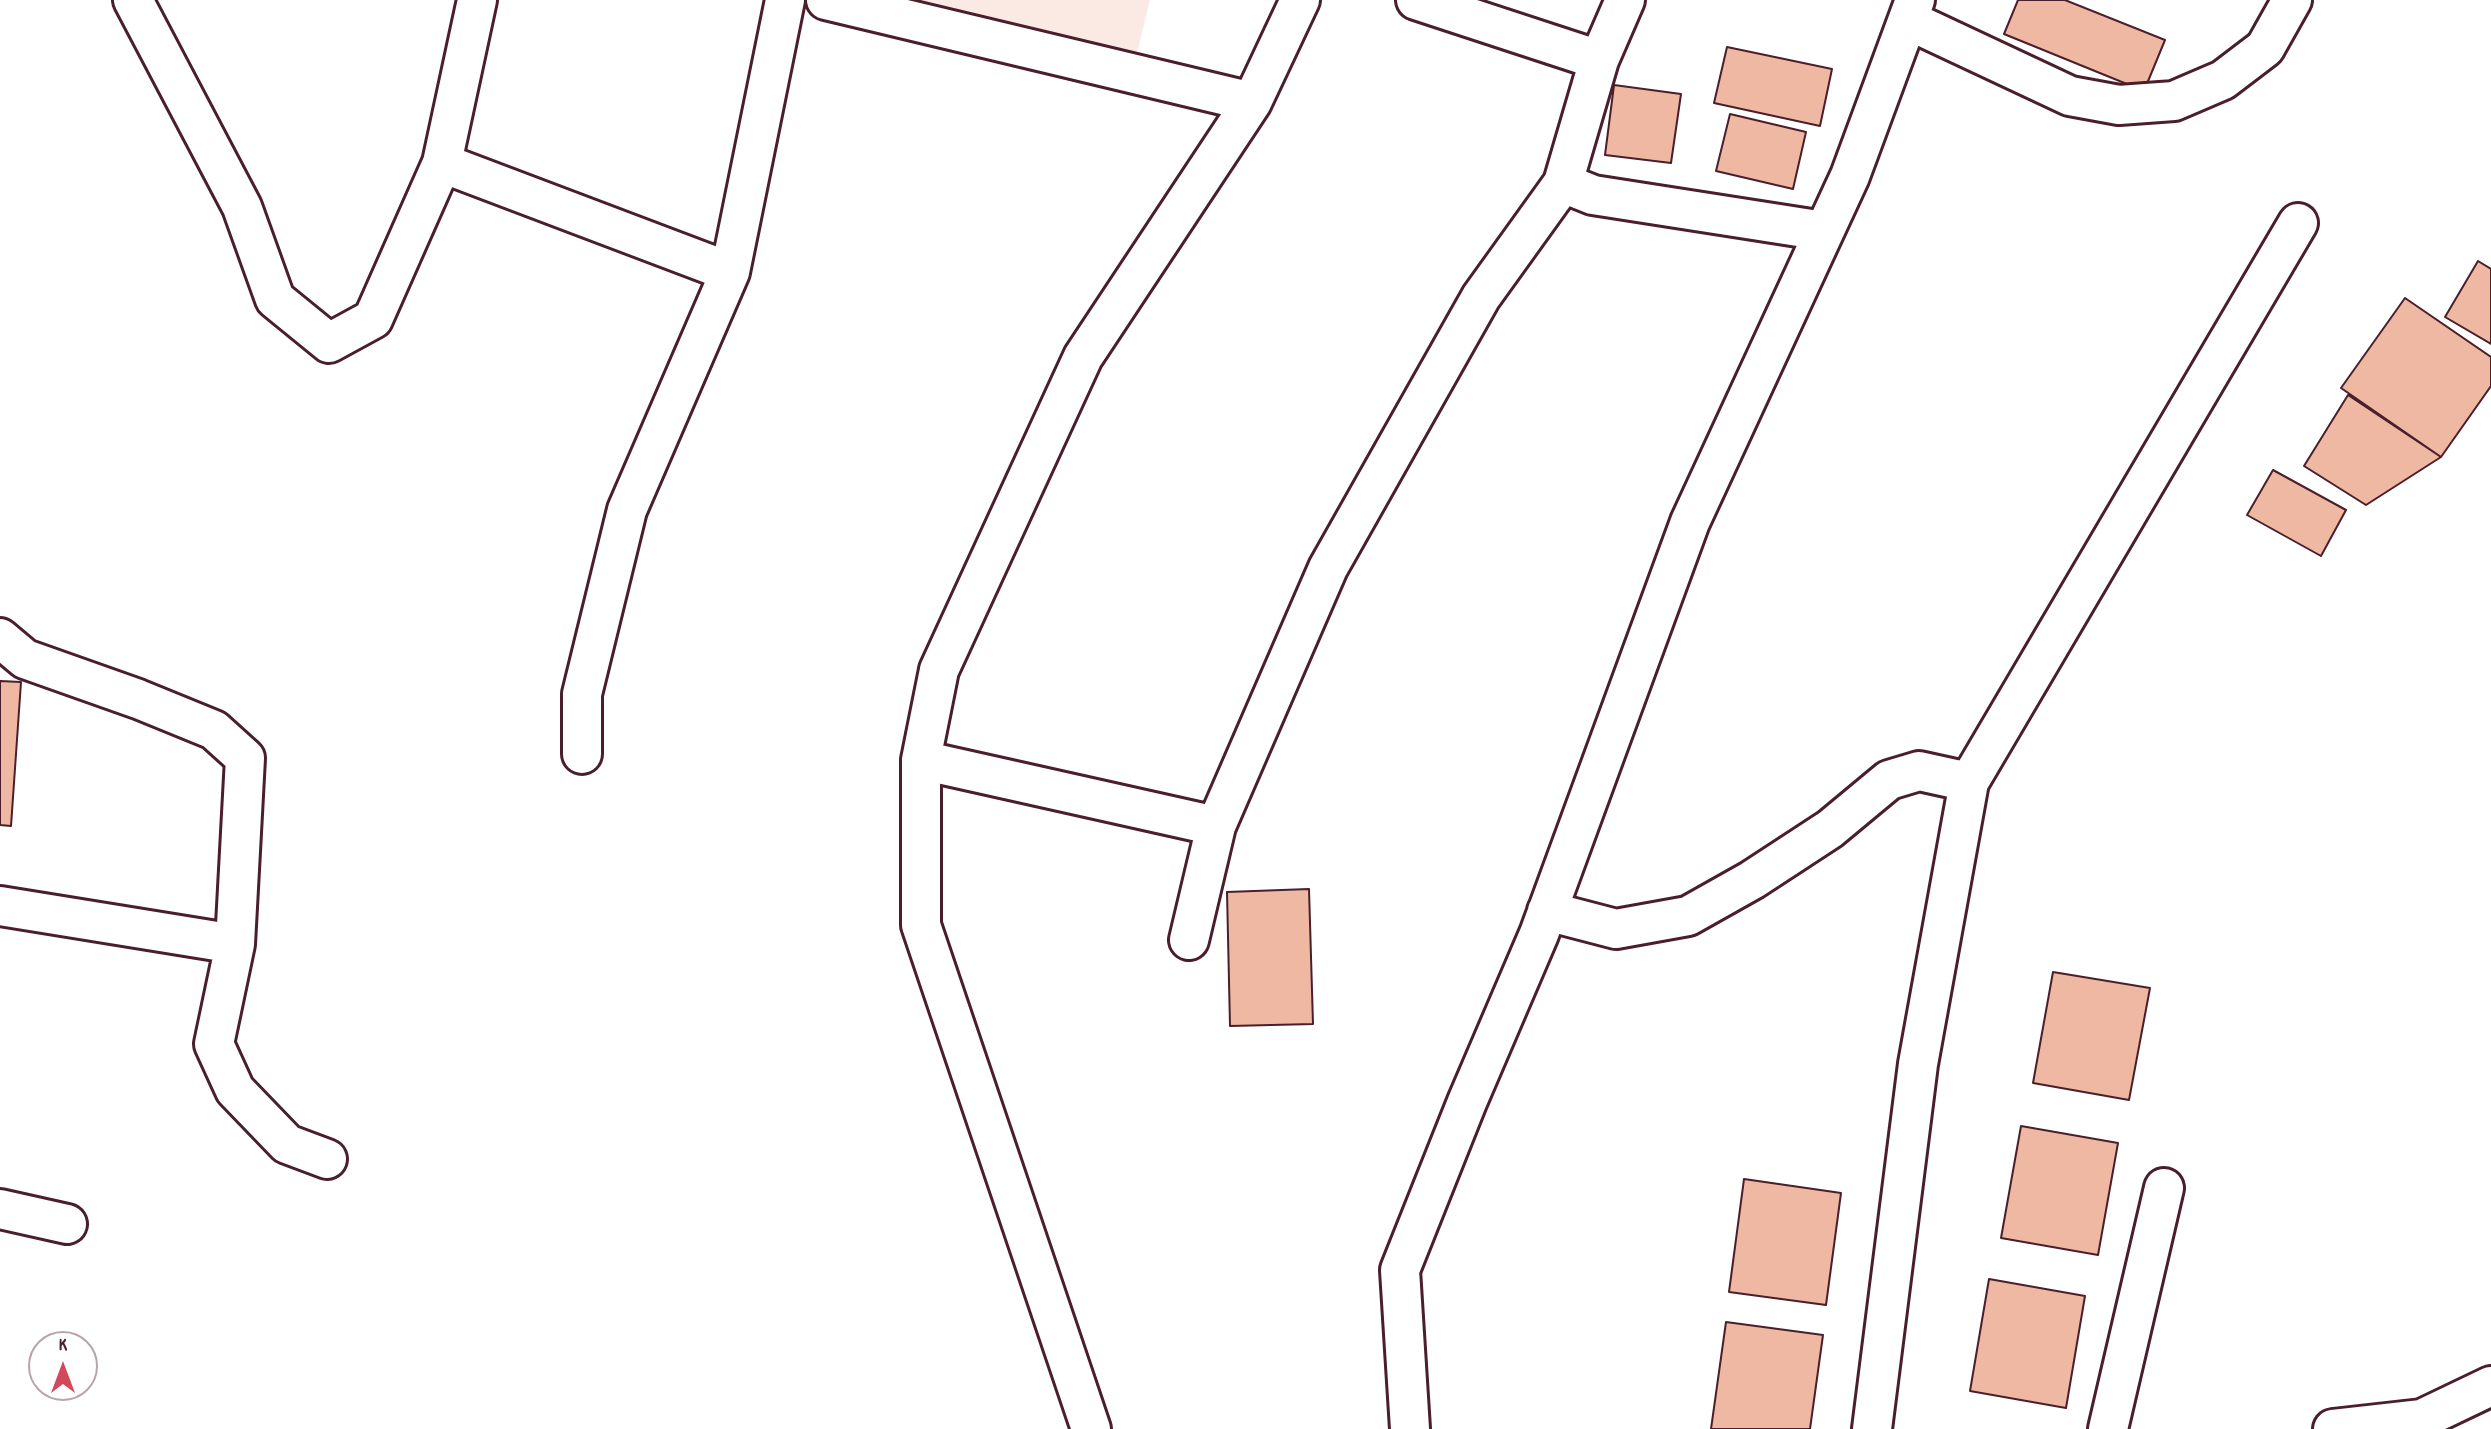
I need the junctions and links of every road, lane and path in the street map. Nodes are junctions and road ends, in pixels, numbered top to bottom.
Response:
1 (133, 0) edge
2 (477, 0) edge
3 (785, 0) edge
4 (826, 0) edge
5 (1300, 0) edge
6 (1416, 0) edge
7 (1626, 0) edge
8 (2292, 0) edge
9 (1912, 10) edge
10 (1600, 60) junction
11 (1252, 102) junction
12 (442, 163) junction
13 (1563, 183) junction
14 (2298, 223) dead end
15 (1825, 231) junction
16 (730, 272) junction
17 (0, 638) edge
18 (582, 754) dead end
19 (920, 760) junction
20 (1969, 782) junction
21 (1216, 825) junction
22 (0, 906) edge
23 (1547, 911) junction
24 (1189, 940) dead end
25 (235, 944) junction
26 (327, 1159) dead end
27 (2164, 1188) dead end
28 (0, 1209) edge
29 (67, 1224) dead end
30 (2491, 1386) edge
31 (2355, 1428) edge
32 (1091, 1429) edge
33 (1410, 1429) edge
34 (1872, 1429) edge
35 (2108, 1429) edge

1 - 12 street
2 - 12 street
3 - 16 street
4 - 11 street
5 - 11 street
6 - 10 street
7 - 10 street
8 - 9 street
9 - 15 street
10 - 13 street
11 - 19 street
12 - 16 street
13 - 15 street
13 - 21 street
14 - 20 street
15 - 23 street
16 - 18 street
17 - 25 street
19 - 21 street
19 - 32 street
20 - 23 street
20 - 34 street
21 - 24 street
22 - 25 street
23 - 33 street
25 - 26 street
27 - 35 street
28 - 29 street
30 - 31 street

